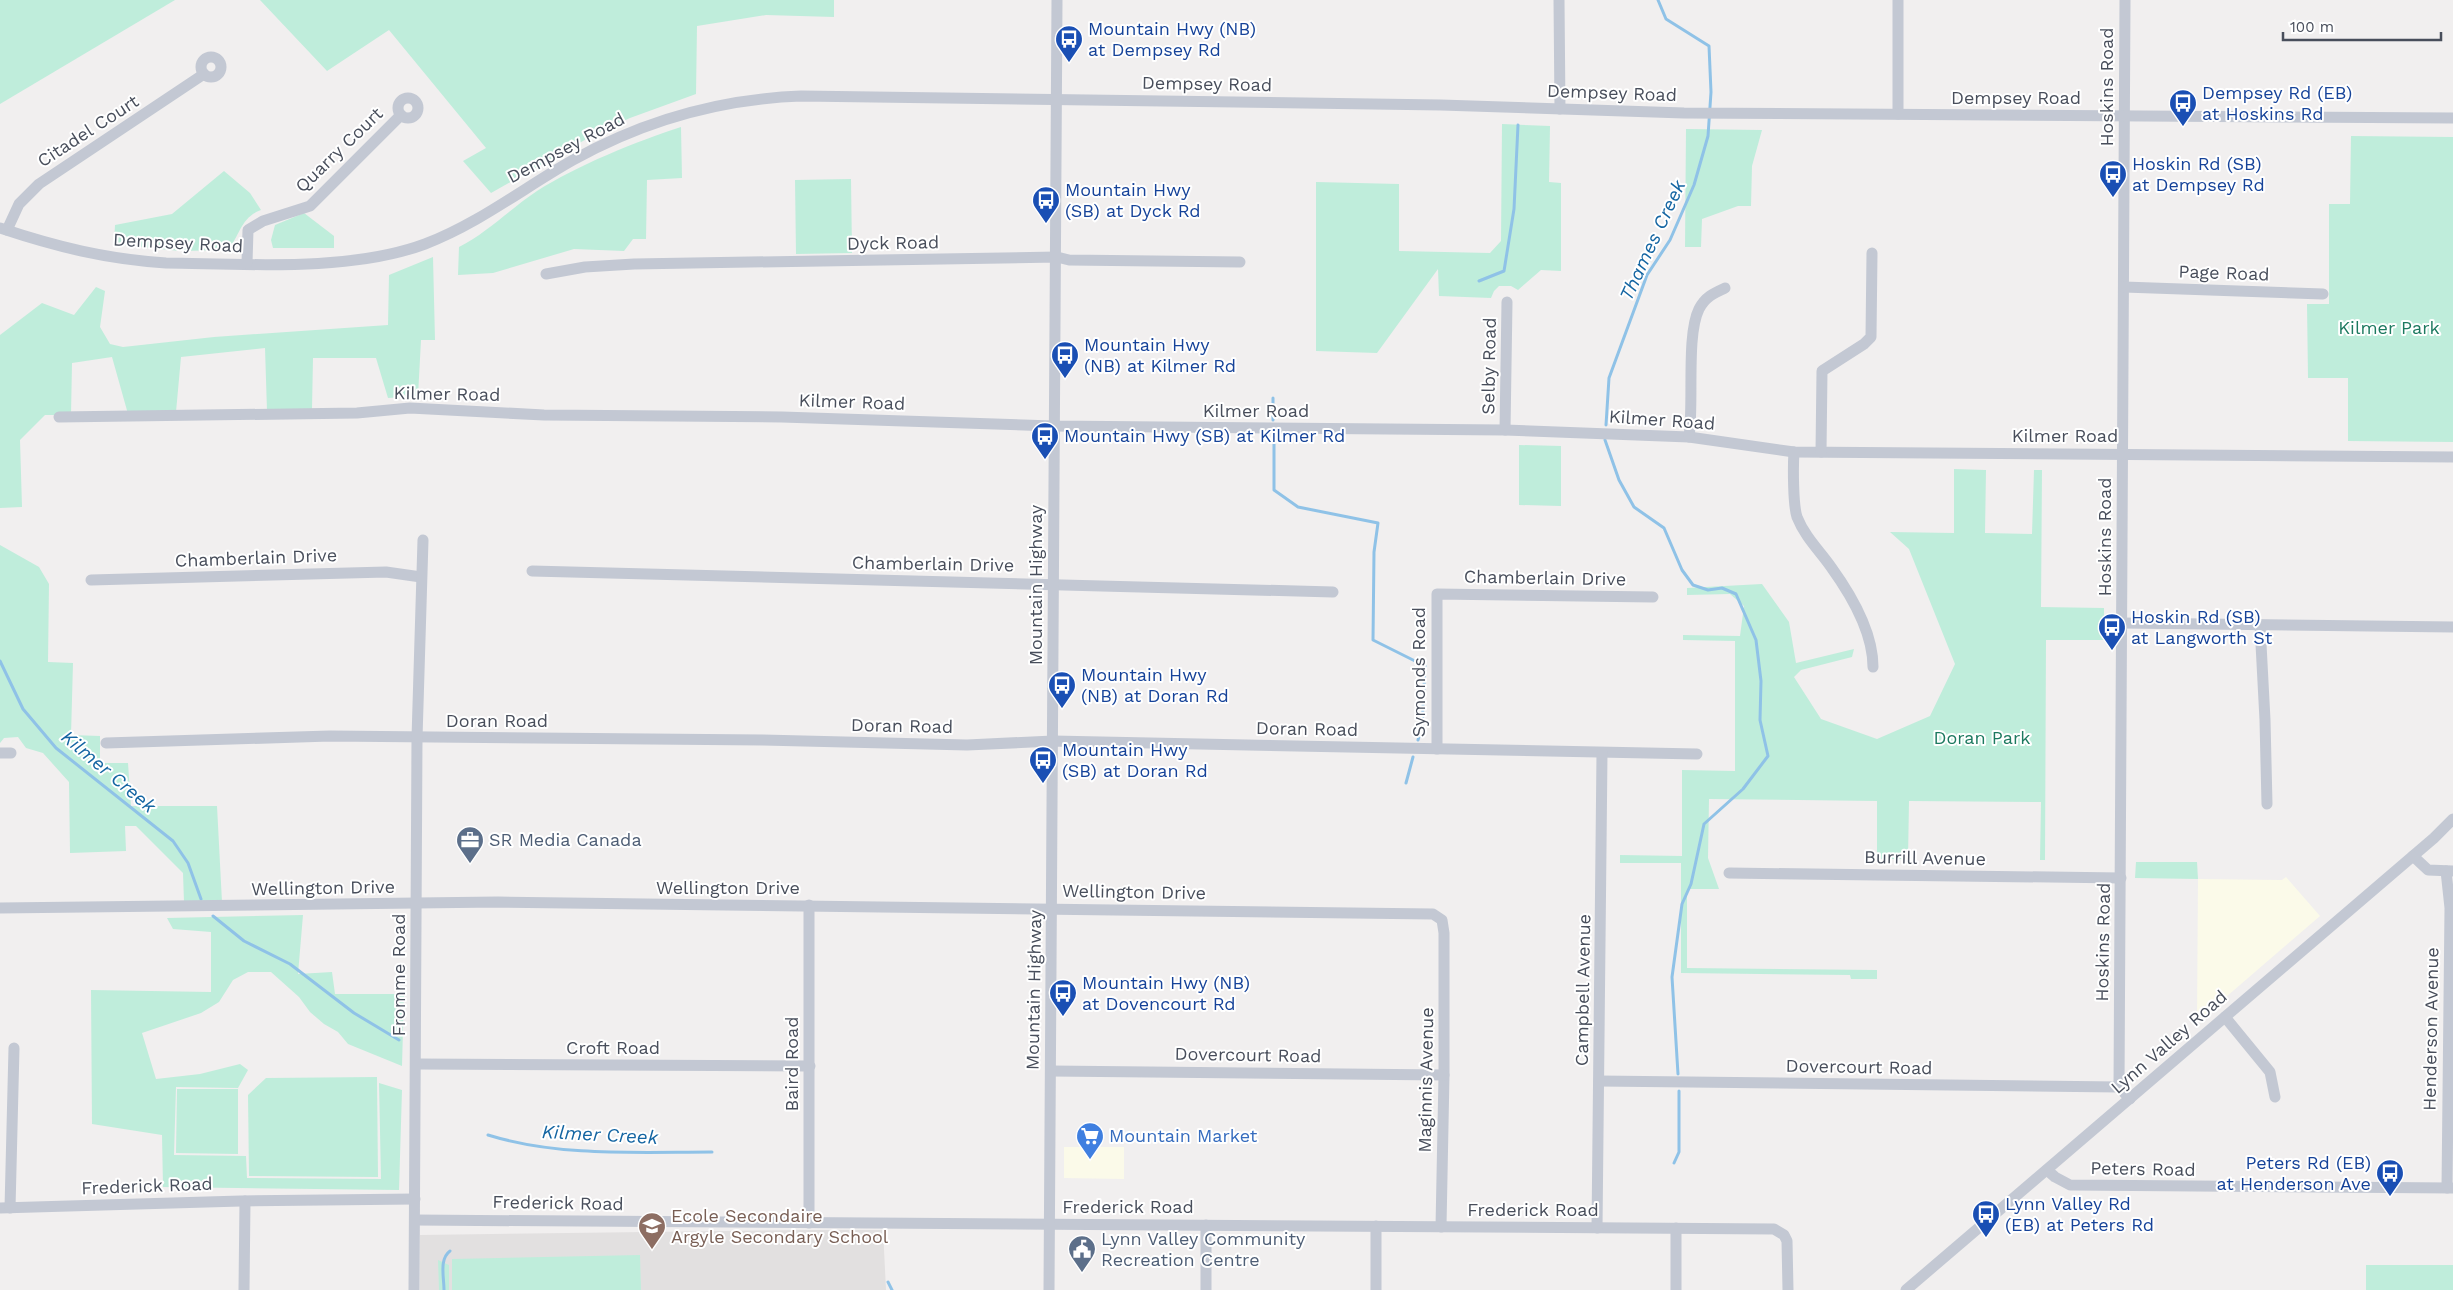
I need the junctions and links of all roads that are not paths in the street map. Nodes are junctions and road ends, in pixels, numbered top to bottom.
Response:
1 (1057, 0) edge
2 (1560, 0) edge
3 (1898, 0) edge
4 (2125, 0) edge
5 (204, 74) dead end
6 (1058, 100) junction
7 (1560, 109) junction
8 (1898, 114) junction
9 (401, 115) dead end
10 (2124, 116) junction
11 (2453, 118) edge
12 (3, 229) edge
13 (1872, 253) dead end
14 (1057, 257) junction
15 (1240, 262) dead end
16 (247, 263) junction
17 (546, 274) dead end
18 (2124, 287) junction
19 (1725, 288) dead end
20 (2323, 294) dead end
21 (1507, 302) dead end
22 (59, 417) dead end
23 (1053, 426) junction
24 (1505, 430) junction
25 (1689, 437) junction
26 (1794, 452) junction
27 (1821, 452) junction
28 (2123, 454) junction
29 (2453, 457) edge
30 (423, 540) dead end
31 (532, 571) dead end
32 (421, 577) junction
33 (92, 580) dead end
34 (1054, 585) junction
35 (1333, 592) dead end
36 (1437, 594) joint
37 (1653, 597) dead end
38 (2122, 623) junction
39 (2260, 625) junction
40 (2453, 627) edge
41 (1872, 668) dead end
42 (417, 738) junction
43 (1053, 741) junction
44 (106, 743) dead end
45 (1437, 749) junction
46 (1602, 753) junction
47 (1697, 754) dead end
48 (2266, 804) dead end
49 (2453, 818) edge
50 (2413, 856) junction
51 (2450, 871) edge
52 (1729, 873) dead end
53 (2121, 878) junction
54 (417, 903) junction
55 (809, 905) junction
56 (0, 908) edge
57 (1053, 908) junction
58 (1444, 933) joint
59 (2225, 1017) junction
60 (14, 1048) dead end
61 (416, 1064) junction
62 (810, 1066) junction
63 (1051, 1071) junction
64 (1444, 1075) junction
65 (1599, 1081) junction
66 (2119, 1087) junction
67 (2275, 1097) dead end
68 (2130, 1099) junction
69 (2048, 1170) junction
70 (2450, 1188) edge
71 (416, 1199) junction
72 (245, 1201) junction
73 (5, 1208) edge
74 (415, 1220) junction
75 (809, 1223) junction
76 (1049, 1224) junction
77 (1206, 1225) junction
78 (1376, 1226) junction
79 (1441, 1227) junction
80 (1596, 1228) junction
81 (1676, 1228) junction
82 (244, 1290) edge
83 (414, 1290) edge
84 (1049, 1290) edge
85 (1206, 1290) edge
86 (1376, 1290) edge
87 (1676, 1290) edge
88 (1788, 1290) edge
89 (1906, 1290) edge

1 - 6 street, Mountain Highway
2 - 7 street
3 - 8 street
4 - 10 street, Hoskins Road
5 - 12 street, Citadel Court
6 - 7 street, Dempsey Road
6 - 14 street, Mountain Highway
6 - 16 street, Dempsey Road
7 - 8 street, Dempsey Road
8 - 10 street, Dempsey Road
9 - 16 street, Quarry Court
10 - 11 street, Dempsey Road
10 - 18 street, Hoskins Road
12 - 16 street, Dempsey Road
13 - 27 street
14 - 15 street, Dyck Road
14 - 17 street, Dyck Road
14 - 23 street, Mountain Highway
18 - 20 street, Page Road
18 - 28 street, Hoskins Road
19 - 25 street
21 - 24 street, Selby Road
22 - 23 street, Kilmer Road
23 - 24 street, Kilmer Road
23 - 34 street, Mountain Highway
24 - 25 street, Kilmer Road
25 - 26 street, Kilmer Road
26 - 27 street, Kilmer Road
26 - 41 street
27 - 28 street, Kilmer Road
28 - 29 street, Kilmer Road
28 - 38 street, Hoskins Road
30 - 32 street, Fromme Road
31 - 34 street, Chamberlain Drive
32 - 33 street, Chamberlain Drive
32 - 42 street, Fromme Road
34 - 35 street, Chamberlain Drive
34 - 43 street, Mountain Highway
36 - 37 street, Chamberlain Drive
36 - 45 street, Symonds Road
38 - 39 street
38 - 53 street, Hoskins Road
39 - 40 street
39 - 48 street
42 - 43 street, Doran Road
42 - 44 street, Doran Road
42 - 54 street, Fromme Road
43 - 45 street, Doran Road
43 - 57 street, Mountain Highway
45 - 46 street, Doran Road
46 - 47 street, Doran Road
46 - 65 street, Campbell Avenue
49 - 50 street, Lynn Valley Road
50 - 51 street
50 - 59 street, Lynn Valley Road
51 - 70 street, Henderson Avenue
52 - 53 street, Burrill Avenue
53 - 66 street, Hoskins Road
54 - 55 street, Wellington Drive
54 - 56 street, Wellington Drive
54 - 61 street, Fromme Road
55 - 57 street, Wellington Drive
55 - 62 street, Baird Road
57 - 58 street, Wellington Drive
57 - 63 street, Mountain Highway
58 - 64 street, Maginnis Avenue
59 - 67 street
59 - 68 street, Lynn Valley Road
60 - 73 street
61 - 62 street, Croft Road
61 - 71 street, Fromme Road
62 - 75 street, Baird Road
63 - 64 street, Dovercourt Road
63 - 76 street, Mountain Highway
64 - 79 street, Maginnis Avenue
65 - 66 street, Dovercourt Road
65 - 80 street, Campbell Avenue
66 - 68 street
68 - 69 street, Lynn Valley Road
69 - 70 street, Peters Road
69 - 89 street, Lynn Valley Road
71 - 72 street, Frederick Road
71 - 74 street, Fromme Road
72 - 73 street, Frederick Road
72 - 82 street
74 - 75 street, Frederick Road
74 - 83 street, Fromme Road
75 - 76 street, Frederick Road
76 - 77 street, Frederick Road
76 - 84 street, Mountain Highway
77 - 78 street, Frederick Road
77 - 85 street
78 - 79 street, Frederick Road
78 - 86 street
79 - 80 street, Frederick Road
80 - 81 street, Frederick Road
81 - 87 street
81 - 88 street, Frederick Road

